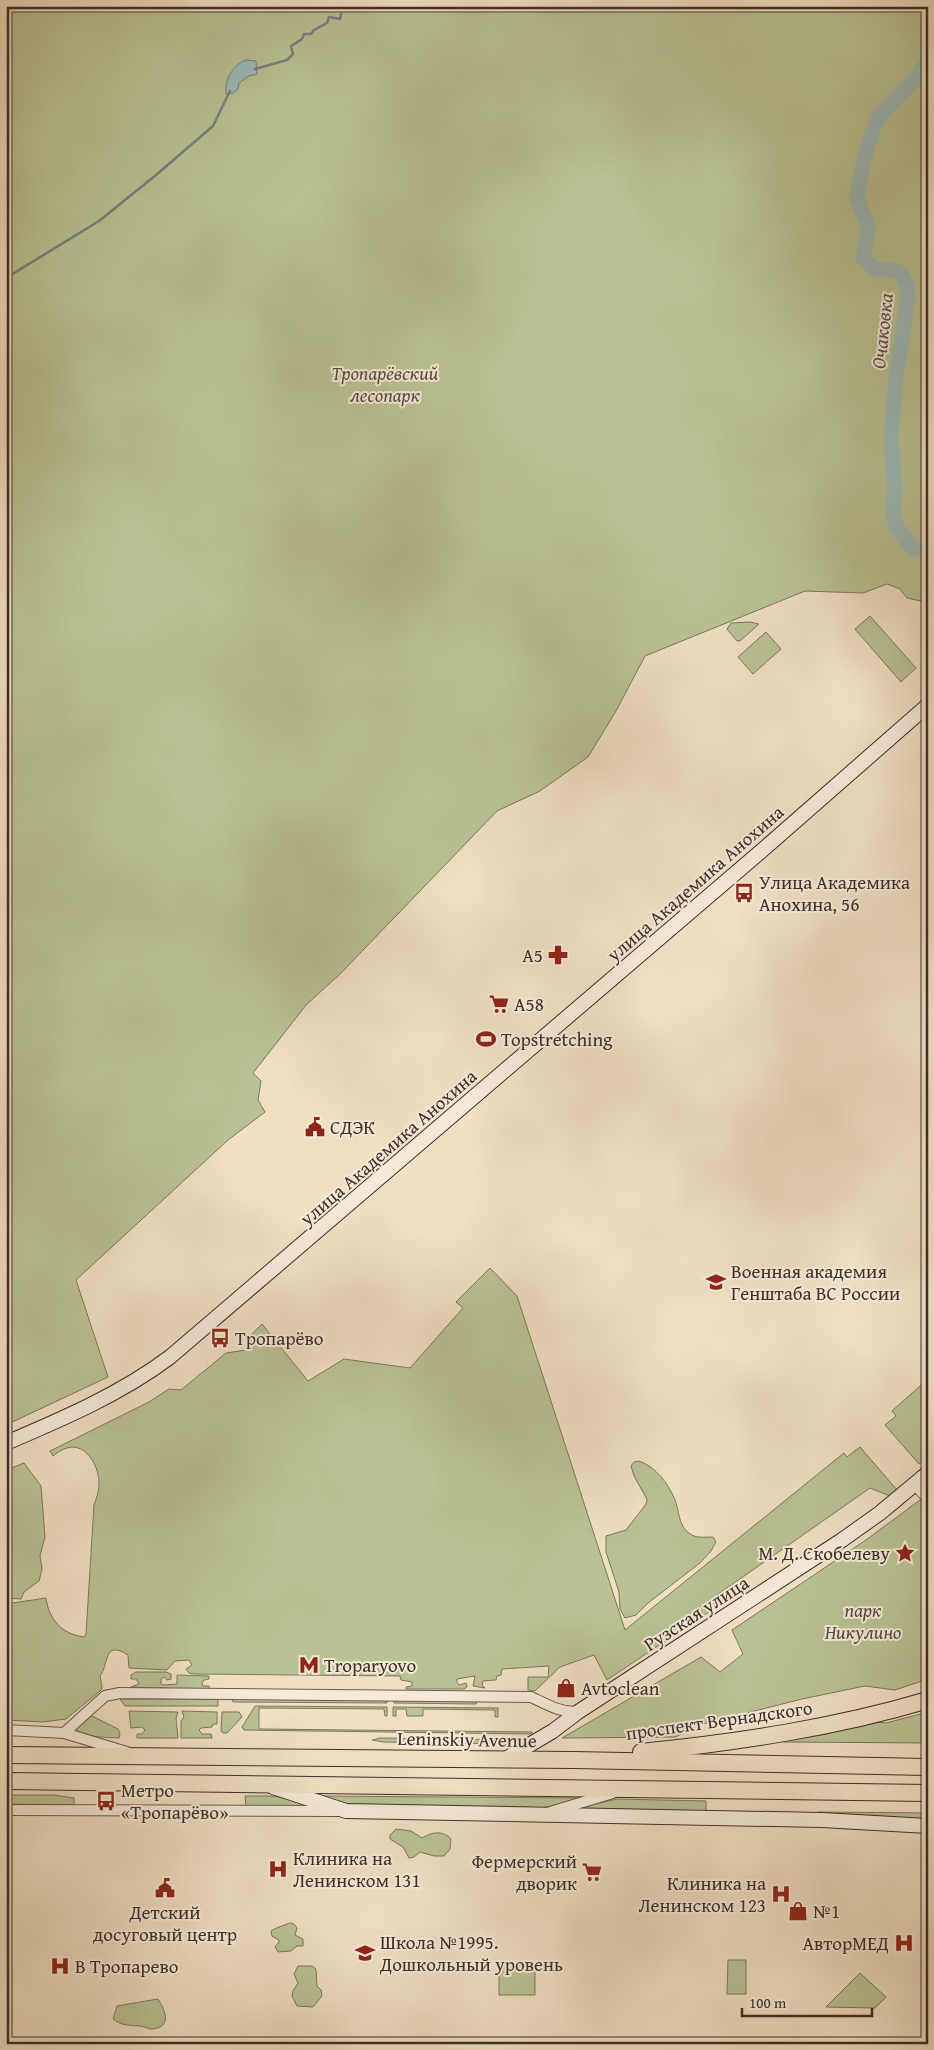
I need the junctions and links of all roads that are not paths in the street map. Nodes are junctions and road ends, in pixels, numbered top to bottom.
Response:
1 (928, 706) edge
2 (6, 1443) edge
3 (928, 1473) edge
4 (914, 1485) junction
5 (928, 1499) edge
6 (928, 1700) edge
7 (578, 1712) junction
8 (6, 1730) edge
9 (64, 1732) junction
10 (6, 1754) edge
11 (147, 1757) junction
12 (504, 1760) junction
13 (574, 1760) junction
14 (928, 1767) edge
15 (6, 1782) edge
16 (263, 1784) junction
17 (625, 1790) junction
18 (928, 1793) edge
19 (6, 1810) edge
20 (346, 1811) junction
21 (539, 1815) junction
22 (928, 1826) edge

1 - 2 street, улица Академика Анохина
3 - 4 street, Рузская улица
4 - 5 street
4 - 7 street, Рузская улица
6 - 13 main road, проспект Вернадского
7 - 9 street
7 - 12 street, Рузская улица
8 - 9 street
9 - 11 street
10 - 11 main road, Leninskiy Avenue
11 - 12 main road, Leninskiy Avenue
12 - 13 main road, Leninskiy Avenue
13 - 14 main road, Leninskiy Avenue
15 - 16 main road
16 - 17 main road
16 - 20 street
17 - 18 main road
17 - 21 street
19 - 20 street
20 - 21 street
21 - 22 street

